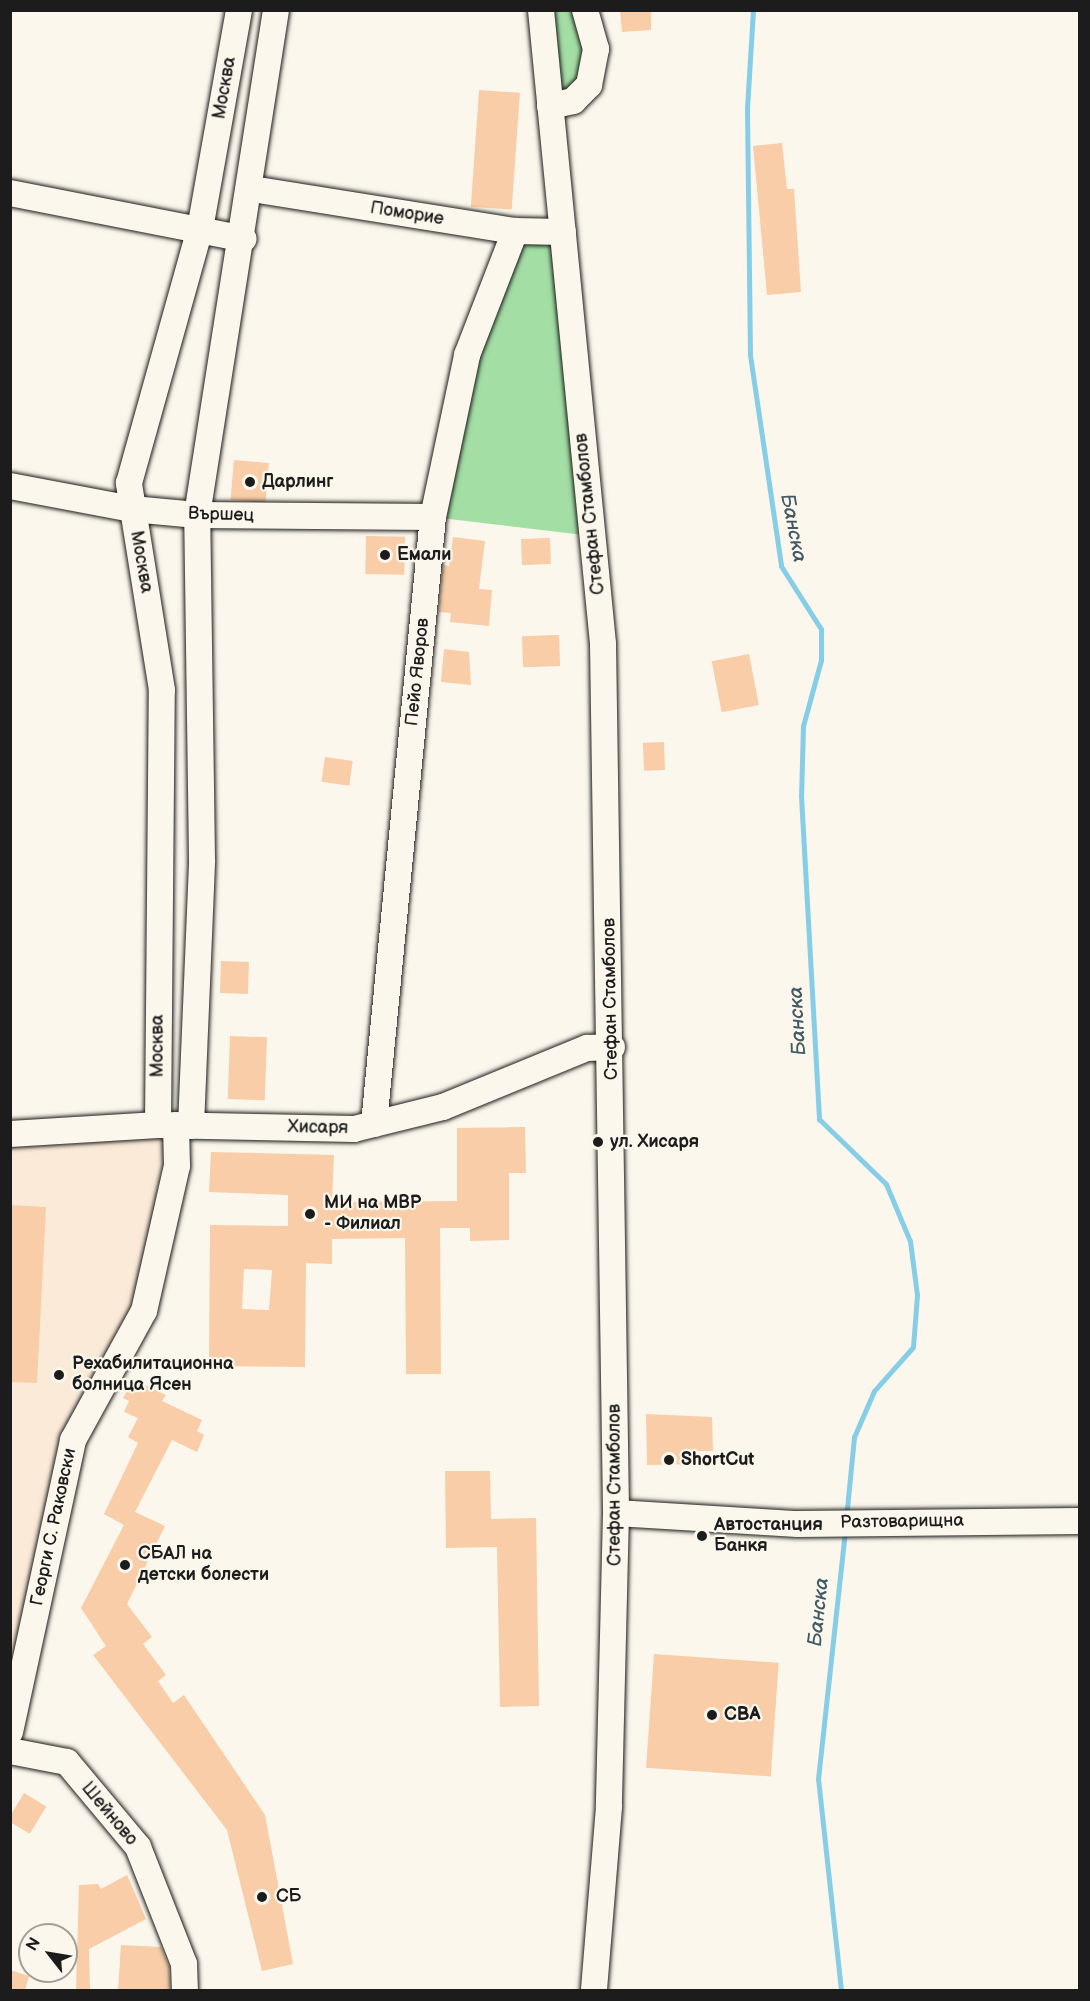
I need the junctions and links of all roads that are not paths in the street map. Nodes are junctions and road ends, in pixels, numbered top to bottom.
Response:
1 (276, 10) edge
2 (541, 10) edge
3 (585, 10) edge
4 (232, 12) edge
5 (550, 106) junction
6 (252, 189) junction
7 (10, 193) edge
8 (200, 229) junction
9 (515, 231) junction
10 (563, 232) junction
11 (244, 238) junction
12 (10, 486) edge
13 (132, 509) junction
14 (197, 515) junction
15 (433, 517) junction
16 (612, 1047) junction
17 (374, 1124) junction
18 (175, 1125) junction
19 (10, 1134) edge
20 (616, 1513) junction
21 (1080, 1521) edge
22 (10, 1732) edge
23 (10, 1751) edge
24 (185, 1990) edge
25 (594, 1990) edge

1 - 6 street, Москва
2 - 5 street, Стефан Стамболов
3 - 5 street
4 - 8 street, Москва
5 - 10 street, Стефан Стамболов
6 - 9 street, Поморие
6 - 11 street, Москва
7 - 8 street
8 - 11 street
8 - 13 street, Москва
9 - 10 street, Поморие
9 - 15 street, Пейо Яворов
10 - 16 street, Стефан Стамболов
11 - 14 street, Москва
12 - 13 street, Вършец
13 - 14 street, Вършец
13 - 18 street, Москва
14 - 15 street, Вършец
14 - 18 street, Москва
15 - 17 street, Пейо Яворов
16 - 17 street, Хисаря
16 - 20 street, Стефан Стамболов
17 - 18 street, Хисаря
18 - 19 street, Хисаря
18 - 22 street, Георги С. Раковски
20 - 21 street, Разтоварищна
20 - 25 street, Стефан Стамболов
23 - 24 street, Шейново

